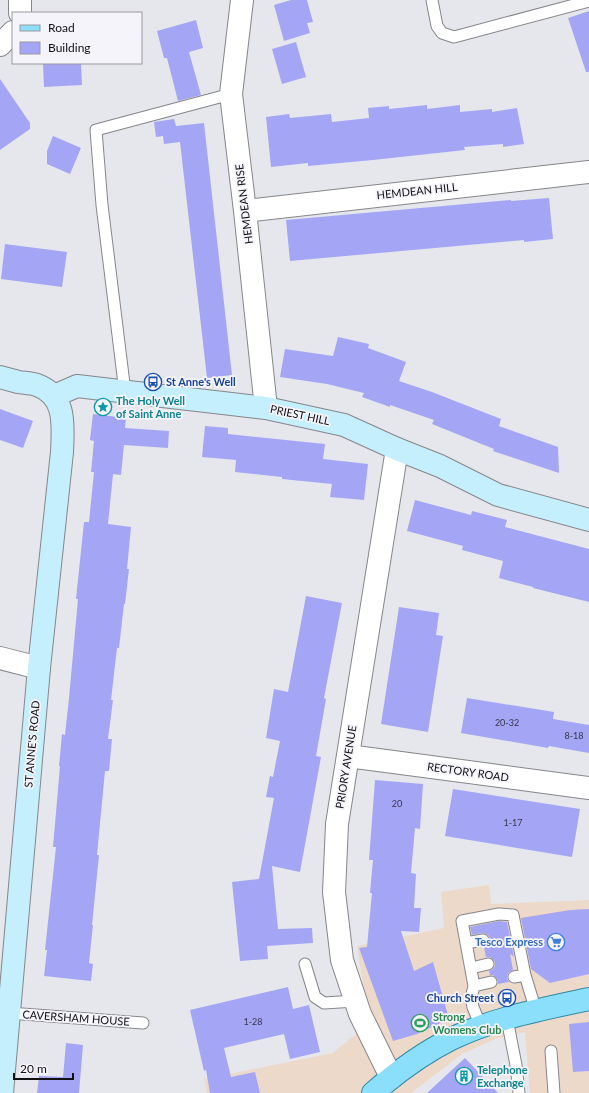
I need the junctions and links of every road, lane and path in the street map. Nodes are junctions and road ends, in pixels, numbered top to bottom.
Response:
1 (20, 0) edge
2 (242, 0) edge
3 (432, 0) edge
4 (589, 1) edge
5 (20, 12) edge
6 (12, 33) edge
7 (0, 45) edge
8 (231, 94) junction
9 (589, 172) edge
10 (245, 211) junction
11 (0, 377) edge
12 (125, 392) junction
13 (54, 396) junction
14 (266, 408) junction
15 (397, 449) junction
16 (589, 520) edge
17 (0, 658) edge
18 (39, 668) junction
19 (348, 756) junction
20 (589, 788) edge
21 (483, 940) dead end
22 (466, 943) junction
23 (305, 964) dead end
24 (488, 964) dead end
25 (471, 968) junction
26 (491, 982) dead end
27 (474, 986) junction
28 (589, 1000) edge
29 (356, 1001) junction
30 (536, 1011) junction
31 (9, 1013) junction
32 (507, 1019) junction
33 (143, 1023) dead end
34 (481, 1027) junction
35 (551, 1051) dead end
36 (391, 1077) junction
37 (2, 1093) edge
38 (373, 1093) edge
39 (519, 1093) edge
40 (554, 1093) edge

1 - 5 street
2 - 8 street, HEMDEAN RISE
3 - 4 lane
6 - 7 street
8 - 10 street, HEMDEAN RISE
8 - 12 lane
9 - 10 street, HEMDEAN HILL
10 - 14 street, HEMDEAN RISE
11 - 13 street
12 - 13 street, PRIEST HILL
12 - 14 street, PRIEST HILL
13 - 18 street, ST ANNE'S ROAD
14 - 15 street, PRIEST HILL
15 - 16 street, PRIEST HILL
15 - 19 street, PRIORY AVENUE
17 - 18 street
18 - 31 street, ST ANNE'S ROAD
19 - 20 street, RECTORY ROAD
19 - 29 street, PRIORY AVENUE
21 - 22 lane
22 - 25 lane
22 - 30 lane
23 - 29 lane
24 - 25 lane
25 - 27 lane
26 - 27 lane
27 - 34 lane
28 - 30 main road
29 - 36 street, PRIORY AVENUE
30 - 32 main road
31 - 33 lane, CAVERSHAM HOUSE
31 - 37 street, ST ANNE'S ROAD
32 - 34 main road
32 - 39 lane
34 - 36 main road
35 - 40 lane
36 - 38 main road

